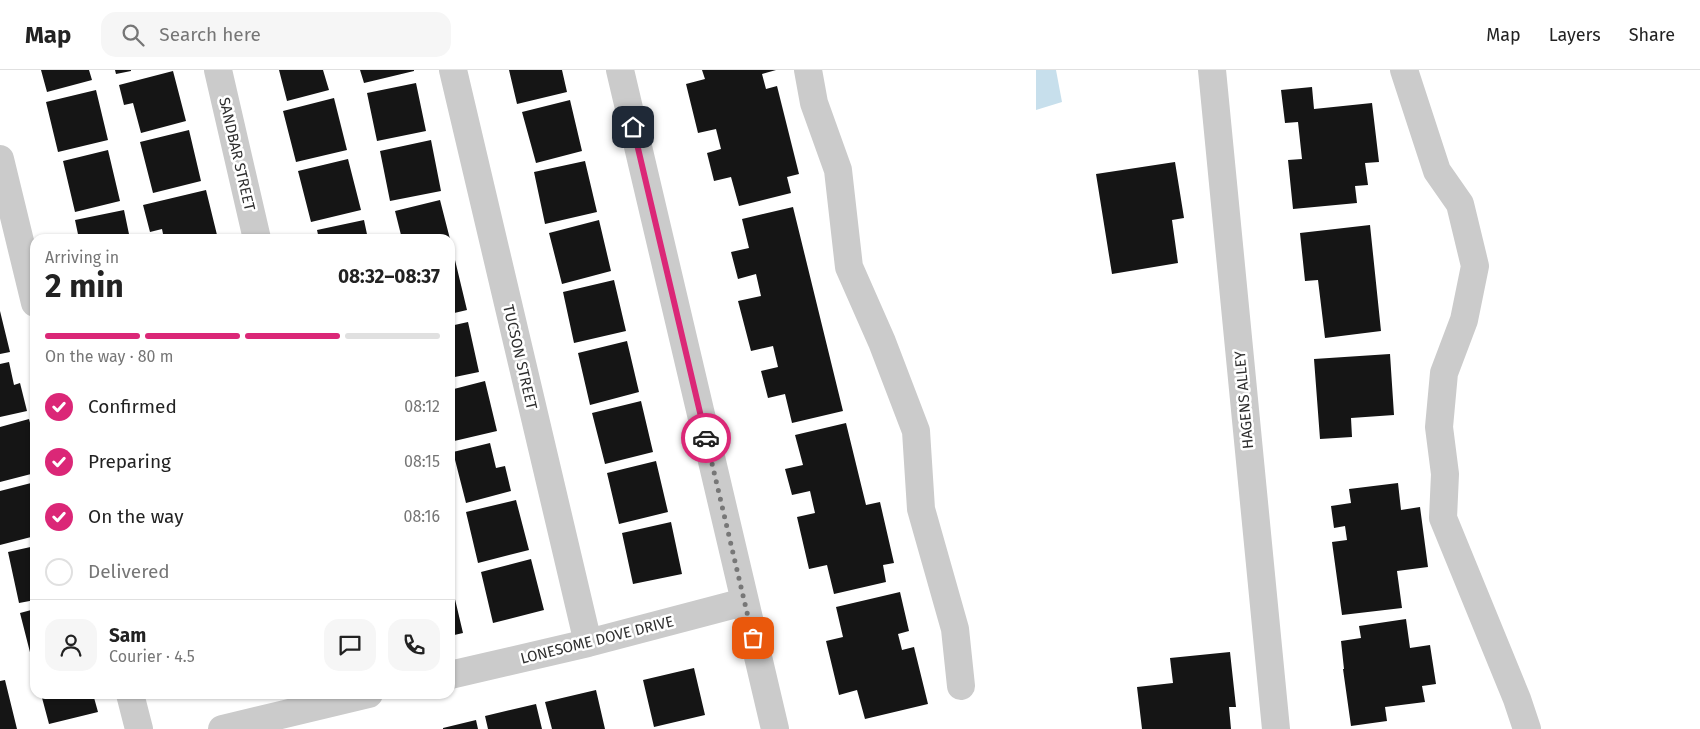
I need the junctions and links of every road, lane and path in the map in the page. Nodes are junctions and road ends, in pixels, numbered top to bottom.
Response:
1 (218, 70) edge
2 (453, 70) edge
3 (620, 70) edge
4 (808, 70) edge
5 (1212, 70) edge
6 (1404, 70) edge
7 (0, 160) edge
8 (257, 234) edge
9 (30, 283) edge
10 (744, 602) junction
11 (588, 643) junction
12 (455, 674) edge
13 (961, 686) dead end
14 (131, 699) edge
15 (345, 699) edge
16 (139, 729) edge
17 (222, 729) edge
18 (775, 729) edge
19 (1276, 729) edge
20 (1527, 729) edge

1 - 8 street, SANDBAR STREET
2 - 11 street, TUCSON STREET
3 - 10 street
4 - 13 street
5 - 19 street, HAGENS ALLEY
6 - 20 street
7 - 9 street
10 - 11 street, LONESOME DOVE DRIVE
10 - 18 street
11 - 12 street, LONESOME DOVE DRIVE
14 - 16 street
15 - 17 street

